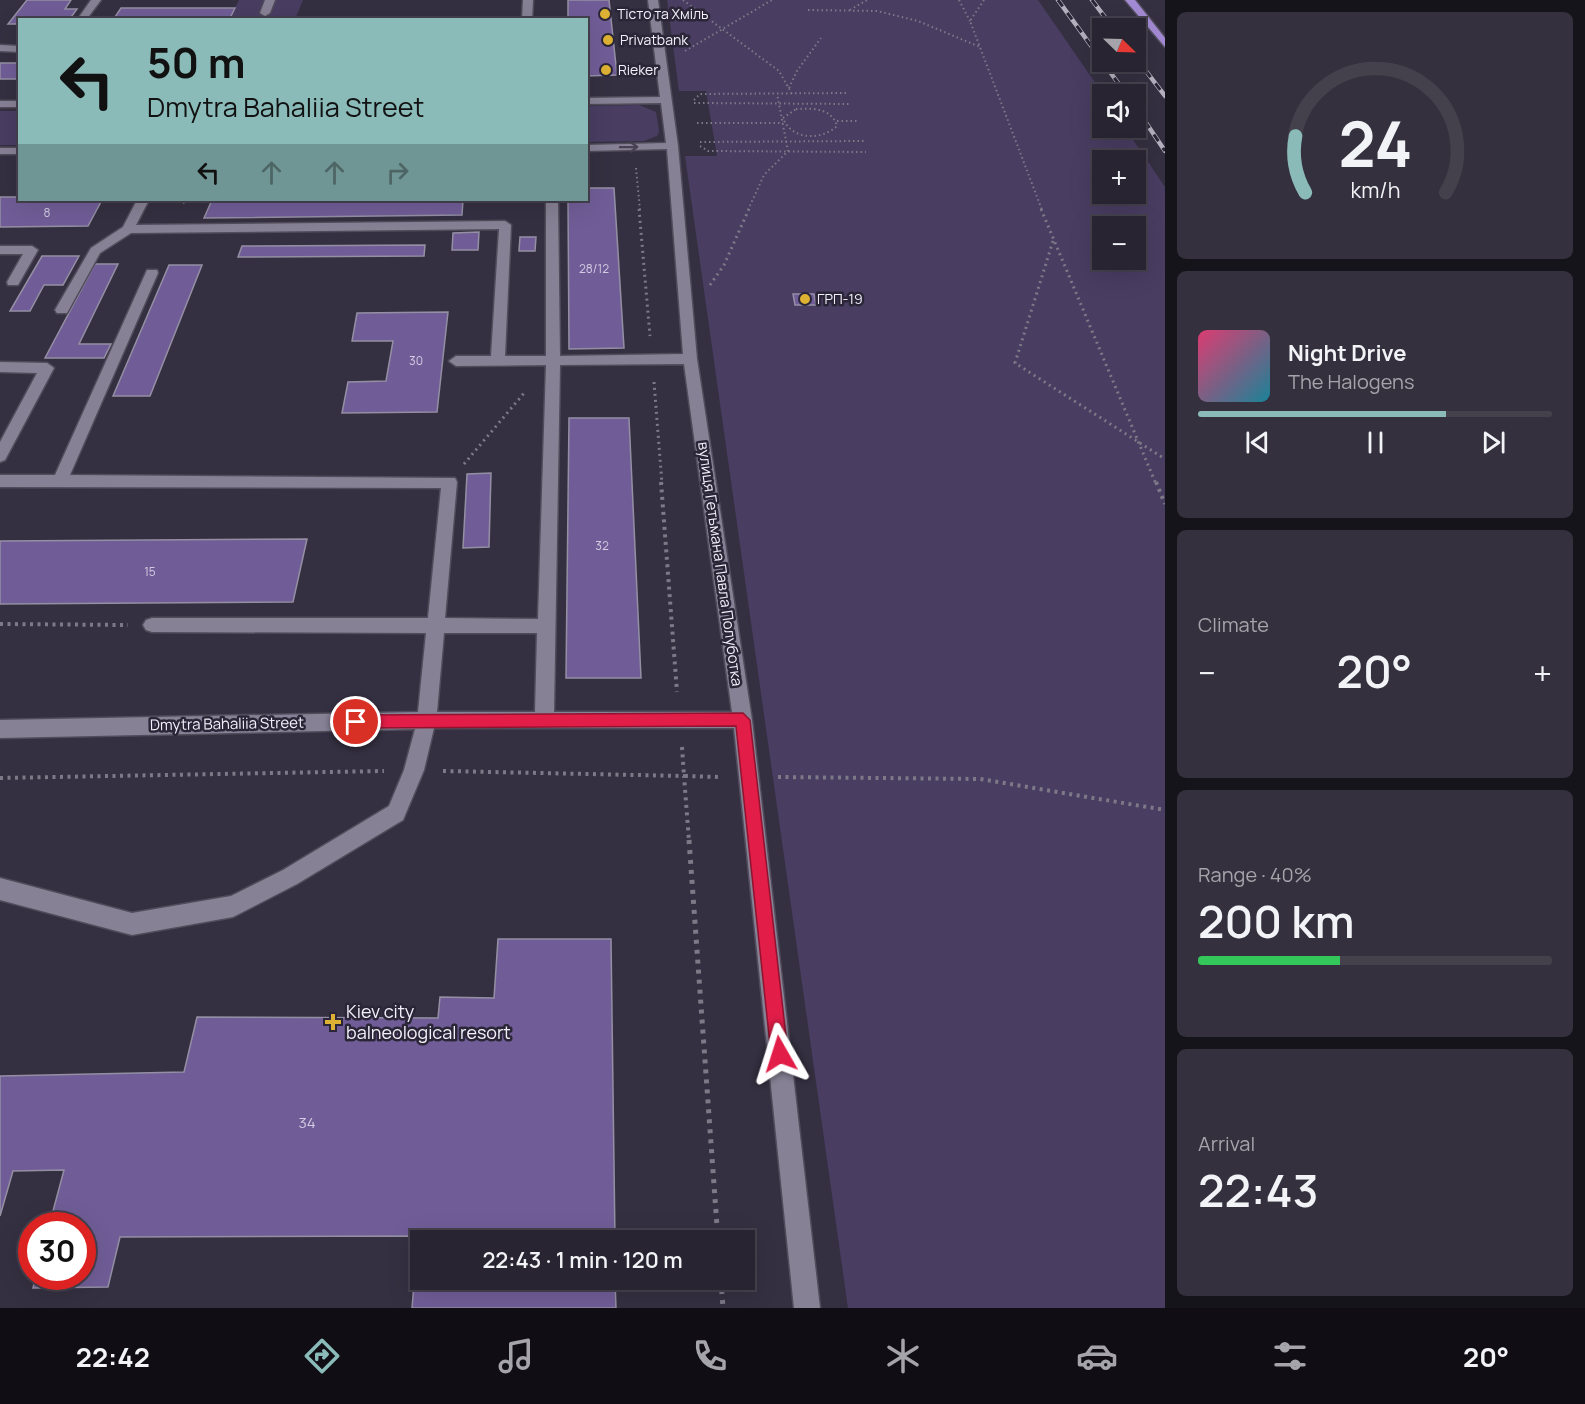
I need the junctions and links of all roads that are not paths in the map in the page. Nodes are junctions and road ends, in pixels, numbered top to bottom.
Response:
1 (96, 0) edge
2 (270, 0) edge
3 (528, 0) edge
4 (653, 0) edge
5 (1130, 0) edge
6 (265, 13) dead end
7 (82, 18) edge
8 (526, 18) edge
9 (1165, 44) edge
10 (0, 48) edge
11 (18, 49) edge
12 (664, 100) junction
13 (588, 101) edge
14 (0, 104) edge
15 (18, 104) edge
16 (672, 146) junction
17 (588, 148) edge
18 (0, 151) edge
19 (18, 151) edge
20 (143, 201) edge
21 (552, 201) edge
22 (129, 229) junction
23 (0, 250) edge
24 (152, 273) dead end
25 (13, 282) dead end
26 (62, 310) dead end
27 (690, 359) junction
28 (553, 360) junction
29 (456, 361) dead end
30 (498, 361) junction
31 (0, 367) edge
32 (0, 456) edge
33 (0, 481) edge
34 (60, 481) junction
35 (152, 625) road end
36 (545, 626) junction
37 (427, 720) junction
38 (544, 720) junction
39 (743, 720) junction
40 (0, 729) edge
41 (0, 889) edge
42 (807, 1308) edge

1 - 7 street
2 - 6 street
3 - 8 street
4 - 12 street, вулиця Гетьмана Павла Полуботка
5 - 9 main road
10 - 11 street
12 - 13 street
12 - 16 street, вулиця Гетьмана Павла Полуботка
14 - 15 street
17 -> 16 street
16 - 27 street, вулиця Гетьмана Павла Полуботка
18 - 19 street
20 - 22 street
21 - 28 street
22 - 26 street
22 - 30 street
23 - 25 street
24 - 34 street
27 - 28 street
27 - 39 street, вулиця Гетьмана Павла Полуботка
28 - 30 street
28 - 36 street
29 - 30 street
31 - 32 street
33 - 34 street
34 - 37 street
35 - 36 street
36 - 38 street
37 - 38 street, Dmytra Bahaliia Street
37 - 40 street, Dmytra Bahaliia Street
37 - 41 street
38 - 39 street, Dmytra Bahaliia Street
39 - 42 street, вулиця Гетьмана Павла Полуботка

